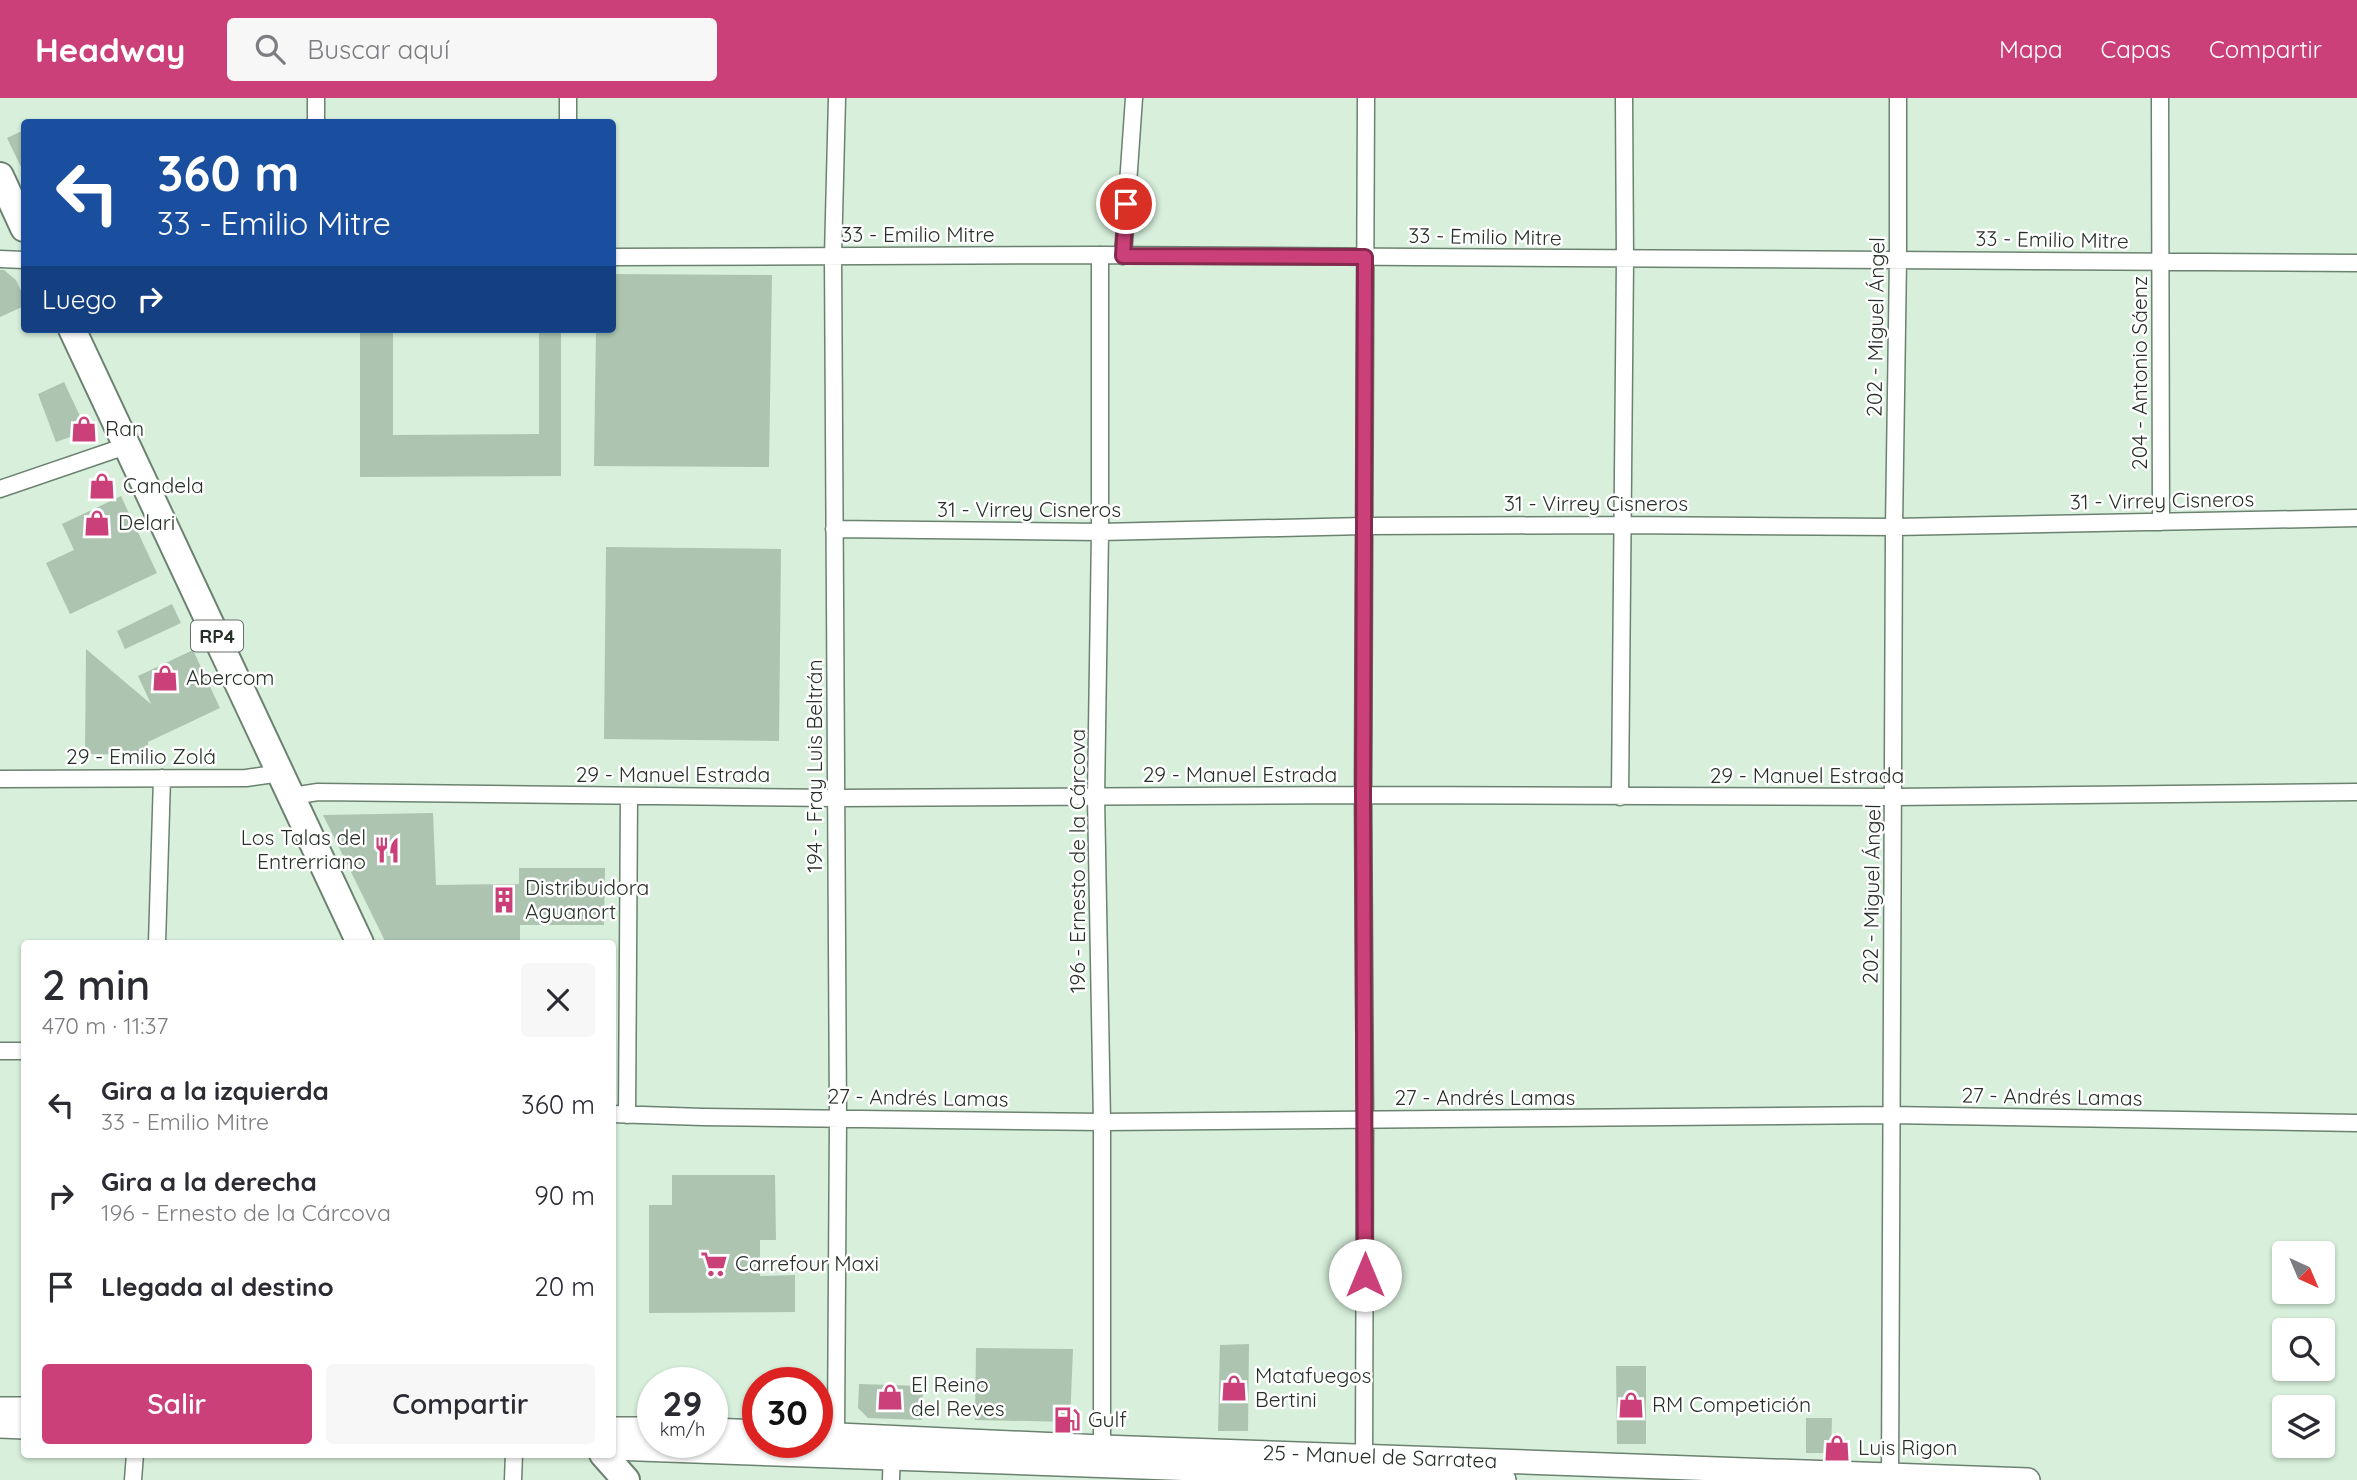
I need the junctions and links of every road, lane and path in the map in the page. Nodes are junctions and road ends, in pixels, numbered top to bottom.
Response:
1 (316, 98) edge
2 (568, 98) edge
3 (837, 98) edge
4 (1134, 98) edge
5 (1366, 98) edge
6 (1624, 98) edge
7 (1898, 98) edge
8 (2160, 98) edge
9 (316, 119) edge
10 (568, 119) edge
11 (0, 176) edge
12 (21, 222) edge
13 (1100, 255) junction
14 (833, 256) junction
15 (1123, 256) junction
16 (616, 257) edge
17 (1365, 257) junction
18 (0, 259) edge
19 (1898, 259) junction
20 (21, 260) edge
21 (1625, 260) junction
22 (2161, 263) junction
23 (2357, 263) edge
24 (74, 333) edge
25 (127, 446) junction
26 (0, 489) edge
27 (2357, 518) edge
28 (2161, 522) junction
29 (1622, 525) junction
30 (1364, 526) junction
31 (1894, 527) junction
32 (834, 529) junction
33 (1100, 532) junction
34 (162, 778) junction
35 (0, 779) edge
36 (286, 785) junction
37 (2357, 792) edge
38 (1363, 795) junction
39 (629, 796) junction
40 (836, 797) junction
41 (1097, 797) junction
42 (1620, 797) junction
43 (1894, 797) junction
44 (157, 940) edge
45 (359, 940) edge
46 (0, 1051) edge
47 (21, 1051) edge
48 (620, 1114) edge
49 (1891, 1115) junction
50 (838, 1118) junction
51 (1365, 1120) junction
52 (1102, 1122) junction
53 (2357, 1123) edge
54 (829, 1367) edge
55 (0, 1409) edge
56 (21, 1409) edge
57 (0, 1426) edge
58 (21, 1427) edge
59 (616, 1429) edge
60 (637, 1429) edge
61 (833, 1436) edge
62 (616, 1448) edge
63 (1102, 1457) junction
64 (135, 1458) edge
65 (514, 1458) edge
66 (602, 1458) edge
67 (605, 1458) edge
68 (892, 1458) edge
69 (1364, 1465) junction
70 (1645, 1473) edge
71 (1266, 1476) edge
72 (1891, 1478) edge
73 (134, 1480) edge
74 (513, 1480) edge
75 (605, 1480) edge
76 (626, 1480) edge
77 (1504, 1480) edge
78 (2028, 1480) edge

1 - 9 street
2 - 10 street
3 - 14 street, 194 - Fray Luis Beltrán
4 - 15 street
5 - 17 street
6 - 21 street
7 - 19 street, 202 - Miguel Ángel
8 - 22 street, 204 - Antonio Sáenz
11 - 12 main road
13 - 14 street, 33 - Emilio Mitre
13 - 15 street, 33 - Emilio Mitre
13 - 33 street, 196 - Ernesto de la Cárcova
14 - 16 street, 33 - Emilio Mitre
14 - 32 street, 194 - Fray Luis Beltrán
15 - 17 street, 33 - Emilio Mitre
17 - 21 street, 33 - Emilio Mitre
17 - 30 street
18 - 20 street
19 - 21 street, 33 - Emilio Mitre
19 - 22 street, 33 - Emilio Mitre
19 - 31 street, 202 - Miguel Ángel
21 - 29 street
22 - 23 street, 33 - Emilio Mitre
22 - 28 street, 204 - Antonio Sáenz
24 - 25 main road, RP4
25 - 26 street
25 - 36 main road, RP4
27 - 28 street, 31 - Virrey Cisneros
28 - 31 street, 31 - Virrey Cisneros
29 - 30 street, 31 - Virrey Cisneros
29 - 31 street, 31 - Virrey Cisneros
29 - 42 street
30 - 33 street, 31 - Virrey Cisneros
30 - 38 street
31 - 43 street, 202 - Miguel Ángel
32 - 33 street, 31 - Virrey Cisneros
32 - 40 street, 194 - Fray Luis Beltrán
33 - 41 street, 196 - Ernesto de la Cárcova
34 - 35 street, 29 - Emilio Zolá
34 - 36 street, 29 - Emilio Zolá
34 - 44 street
36 - 39 street, 29 - Manuel Estrada
36 - 45 main road, RP4
37 - 43 street, 29 - Manuel Estrada
38 - 41 street, 29 - Manuel Estrada
38 - 42 street, 29 - Manuel Estrada
38 - 51 street
39 - 40 street, 29 - Manuel Estrada
39 - 48 street
40 - 41 street, 29 - Manuel Estrada
40 - 50 street, 194 - Fray Luis Beltrán
41 - 52 street, 196 - Ernesto de la Cárcova
42 - 43 street, 29 - Manuel Estrada
43 - 49 street, 202 - Miguel Ángel
46 - 47 street
48 - 50 street, 27 - Andrés Lamas
49 - 51 street, 27 - Andrés Lamas
49 - 53 street, 27 - Andrés Lamas
49 - 72 street, 202 - Miguel Ángel
50 - 52 street, 27 - Andrés Lamas
50 - 54 street, 194 - Fray Luis Beltrán
51 - 52 street, 27 - Andrés Lamas
51 - 69 street
52 - 63 street, 196 - Ernesto de la Cárcova
55 - 56 main road
57 - 58 main road
59 - 60 main road
61 - 68 main road
62 - 68 main road
63 - 68 main road
63 - 69 main road, 25 - Manuel de Sarratea
63 - 71 main road
64 - 73 street
65 - 74 street
66 - 75 main road
67 - 76 main road
69 - 70 main road, 25 - Manuel de Sarratea
69 - 71 main road
69 - 77 main road
70 - 72 main road, 25 - Manuel de Sarratea
72 - 78 main road, 25 - Manuel de Sarratea

